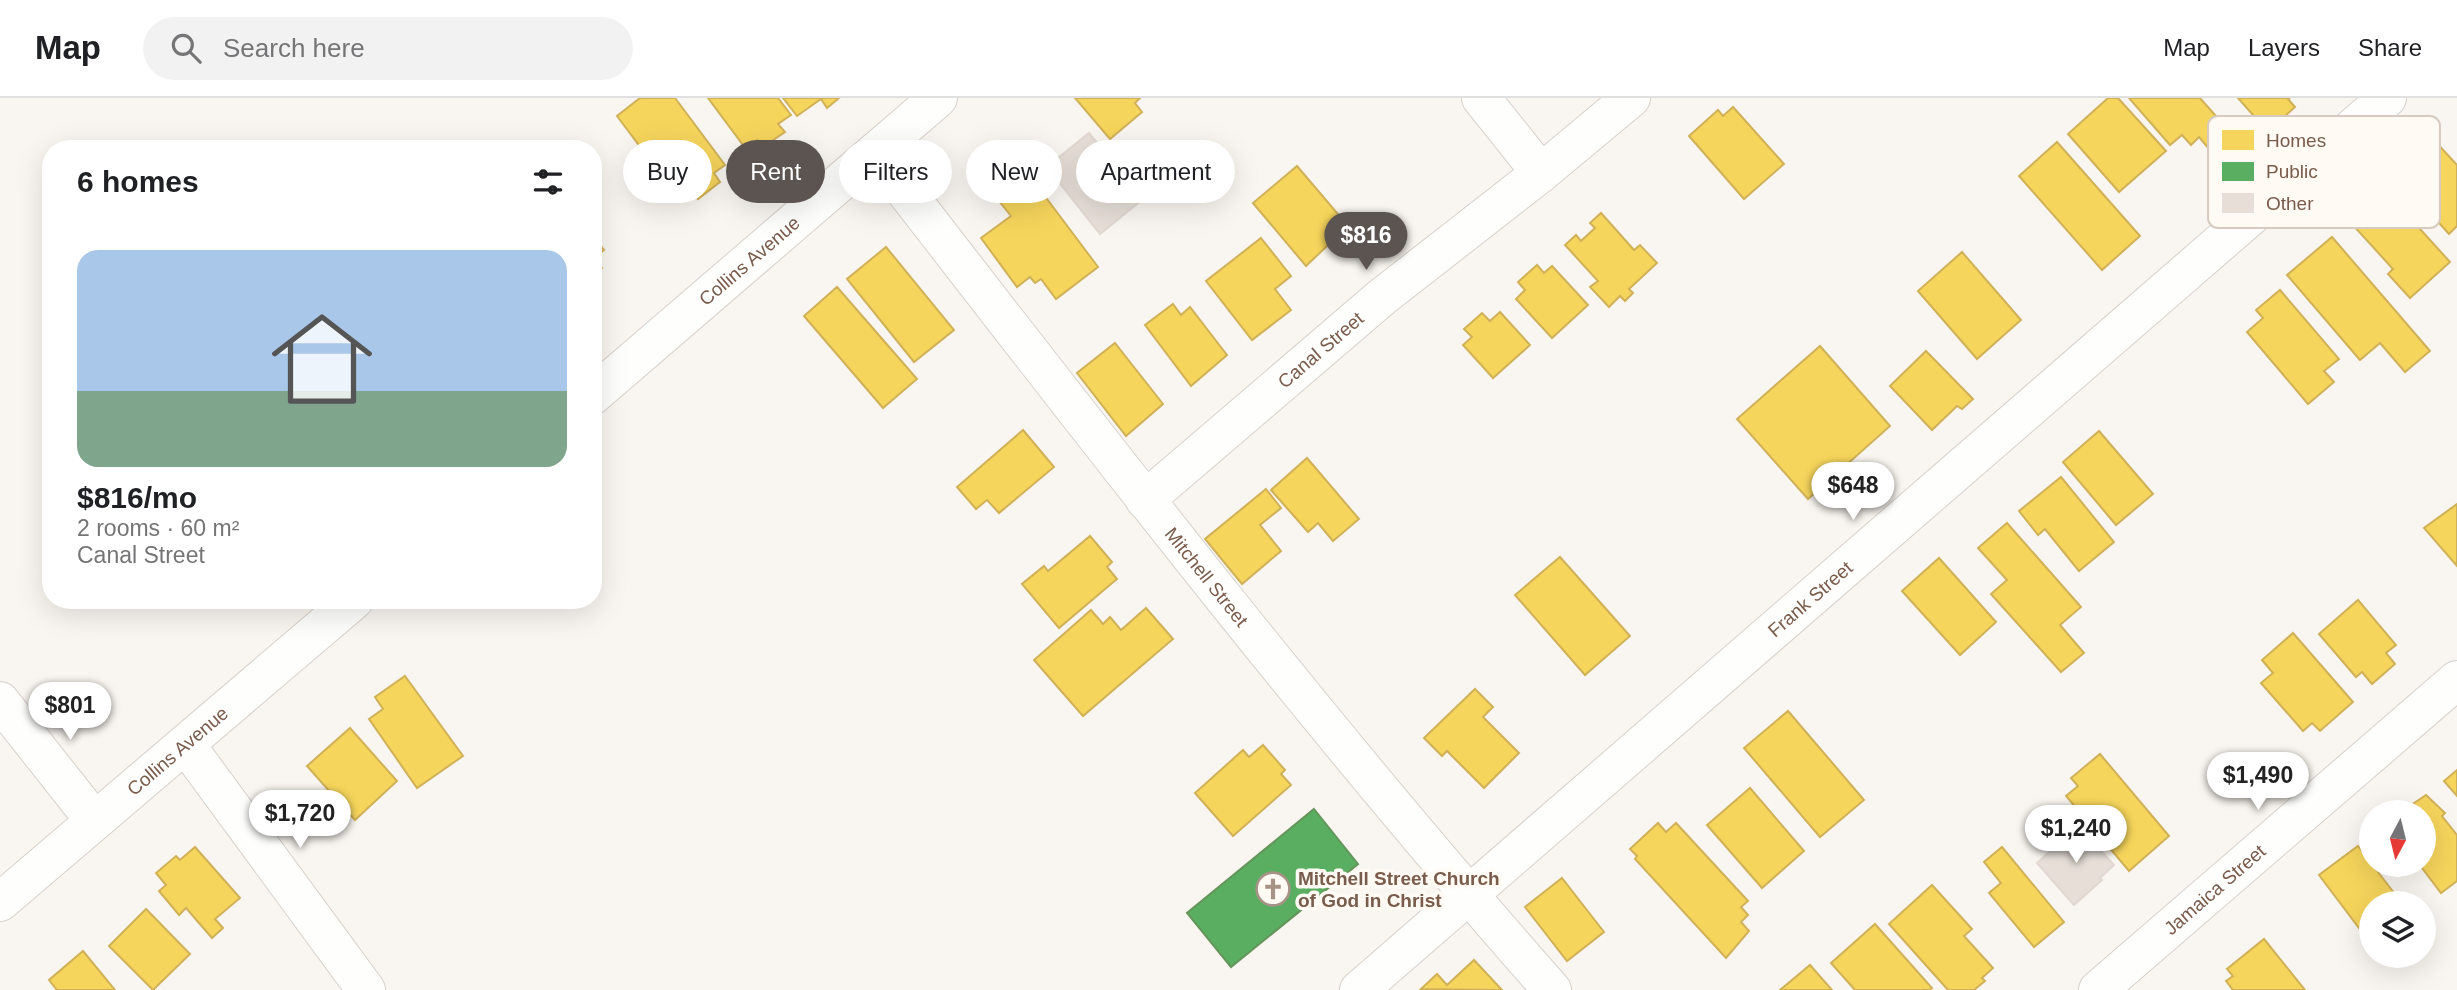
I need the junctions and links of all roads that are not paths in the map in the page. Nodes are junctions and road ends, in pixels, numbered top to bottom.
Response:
1 (938, 98) edge
2 (1480, 98) edge
3 (1631, 98) edge
4 (2387, 98) edge
5 (2366, 116) edge
6 (889, 140) edge
7 (1541, 173) junction
8 (839, 183) edge
9 (915, 203) edge
10 (2237, 228) edge
11 (602, 387) edge
12 (1145, 500) junction
13 (344, 609) edge
14 (2457, 680) edge
15 (0, 701) edge
16 (186, 745) junction
17 (94, 820) junction
18 (1468, 895) junction
19 (0, 902) edge
20 (366, 990) edge
21 (1359, 990) edge
22 (1552, 990) edge
23 (2098, 990) edge

1 - 6 street, Collins Avenue
2 - 7 street
3 - 7 street, Canal Street
4 - 5 street, Frank Street
7 - 12 street, Canal Street
8 - 11 street, Collins Avenue
9 - 12 street, Mitchell Street
10 - 18 street, Frank Street
12 - 18 street, Mitchell Street
13 - 16 street, Collins Avenue
14 - 23 street, Jamaica Street
15 - 17 street
16 - 17 street, Collins Avenue
16 - 20 street
17 - 19 street, Collins Avenue
18 - 21 street, Frank Street
18 - 22 street, Mitchell Street

